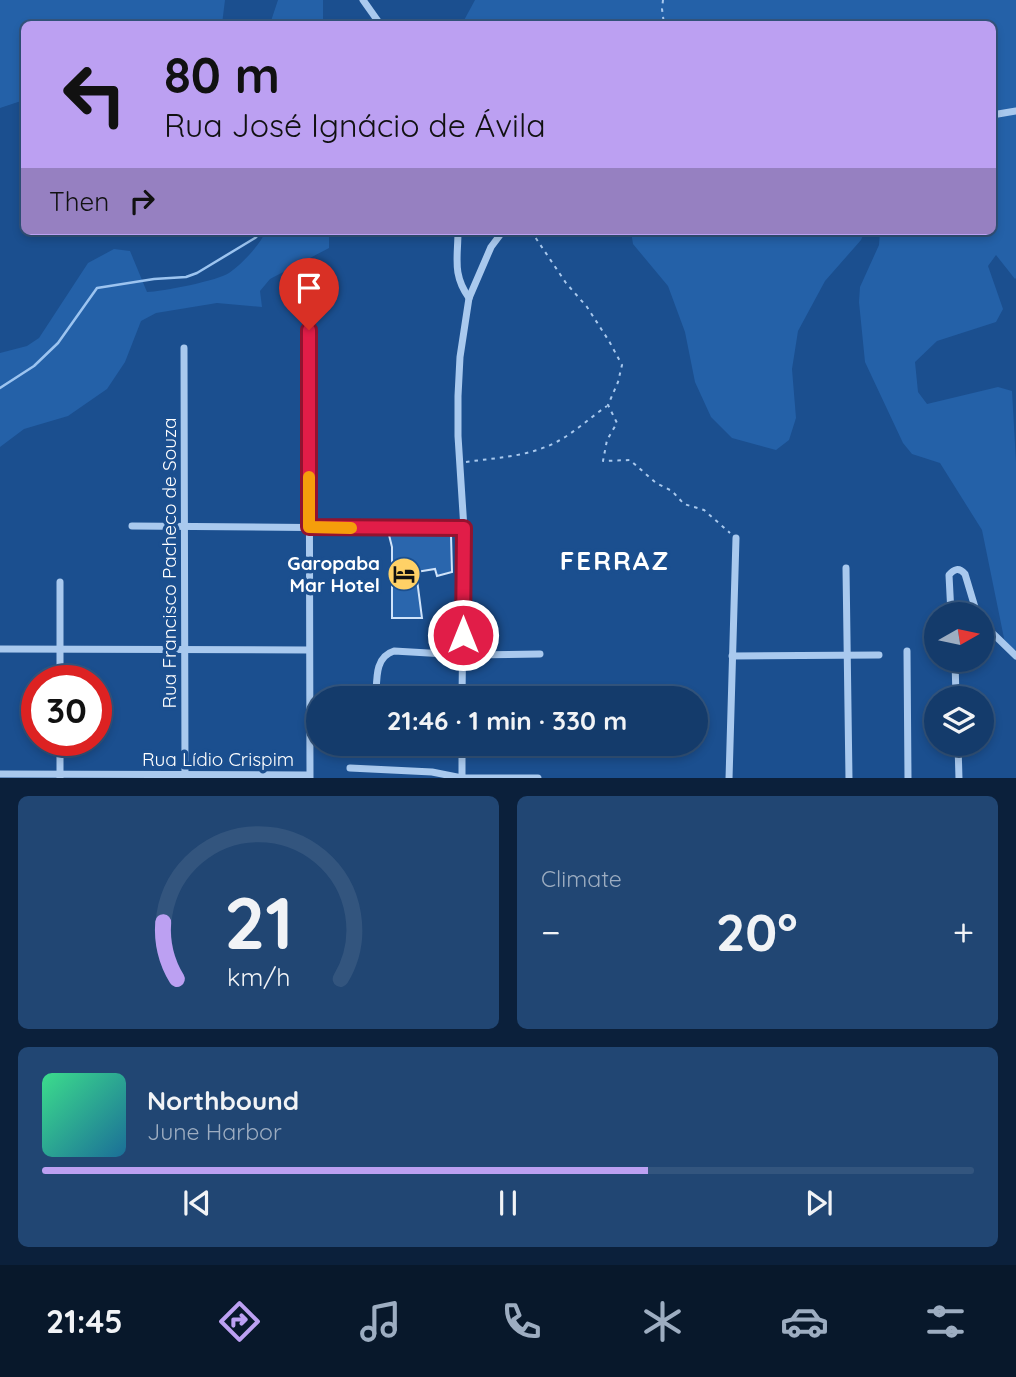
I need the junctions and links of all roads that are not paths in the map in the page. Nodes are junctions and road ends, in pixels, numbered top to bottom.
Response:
1 (363, 0) edge
2 (378, 21) edge
3 (1016, 111) edge
4 (996, 114) edge
5 (458, 235) edge
6 (500, 235) edge
7 (469, 298) junction
8 (309, 330) dead end
9 (184, 348) dead end
10 (132, 526) dead end
11 (184, 527) junction
12 (309, 527) junction
13 (464, 528) junction
14 (736, 538) road end
15 (846, 568) dead end
16 (60, 582) dead end
17 (950, 602) edge
18 (973, 602) edge
19 (994, 635) edge
20 (0, 649) edge
21 (60, 649) junction
22 (184, 650) junction
23 (309, 650) junction
24 (907, 651) dead end
25 (540, 654) dead end
26 (463, 655) junction
27 (847, 655) junction
28 (879, 655) dead end
29 (732, 656) junction
30 (1016, 656) edge
31 (60, 665) edge
32 (378, 686) edge
33 (463, 686) edge
34 (60, 756) edge
35 (462, 756) edge
36 (958, 756) edge
37 (350, 768) dead end
38 (0, 774) edge
39 (376, 774) edge
40 (60, 776) edge
41 (185, 776) edge
42 (309, 777) edge
43 (462, 778) edge
44 (538, 778) edge
45 (729, 778) edge
46 (849, 778) edge
47 (908, 778) edge
48 (959, 778) edge

1 - 2 street
3 - 4 street
5 - 7 street
6 - 7 street
7 - 13 street
8 - 12 street
9 - 11 street, Rua Francisco Pacheco de Souza
10 - 11 street
11 - 12 street
11 - 22 street, Rua Francisco Pacheco de Souza
12 - 13 street
12 - 23 street
13 - 26 street
14 - 29 street
15 - 27 street
16 - 21 street
17 - 18 street
19 - 30 street
20 - 21 street
21 - 22 street
21 - 31 street
22 - 23 street
22 - 41 street, Rua Francisco Pacheco de Souza
23 - 42 street
24 - 47 street
25 - 26 street
26 - 32 street
26 - 33 street
27 - 28 street
27 - 29 street
27 - 46 street
29 - 45 street
34 - 40 street
35 - 43 street
36 - 48 street
37 - 39 street
38 - 40 street, Rua Lídio Crispim
39 - 43 street
40 - 41 street, Rua Lídio Crispim
41 - 42 street, Rua Lídio Crispim
43 - 44 street

